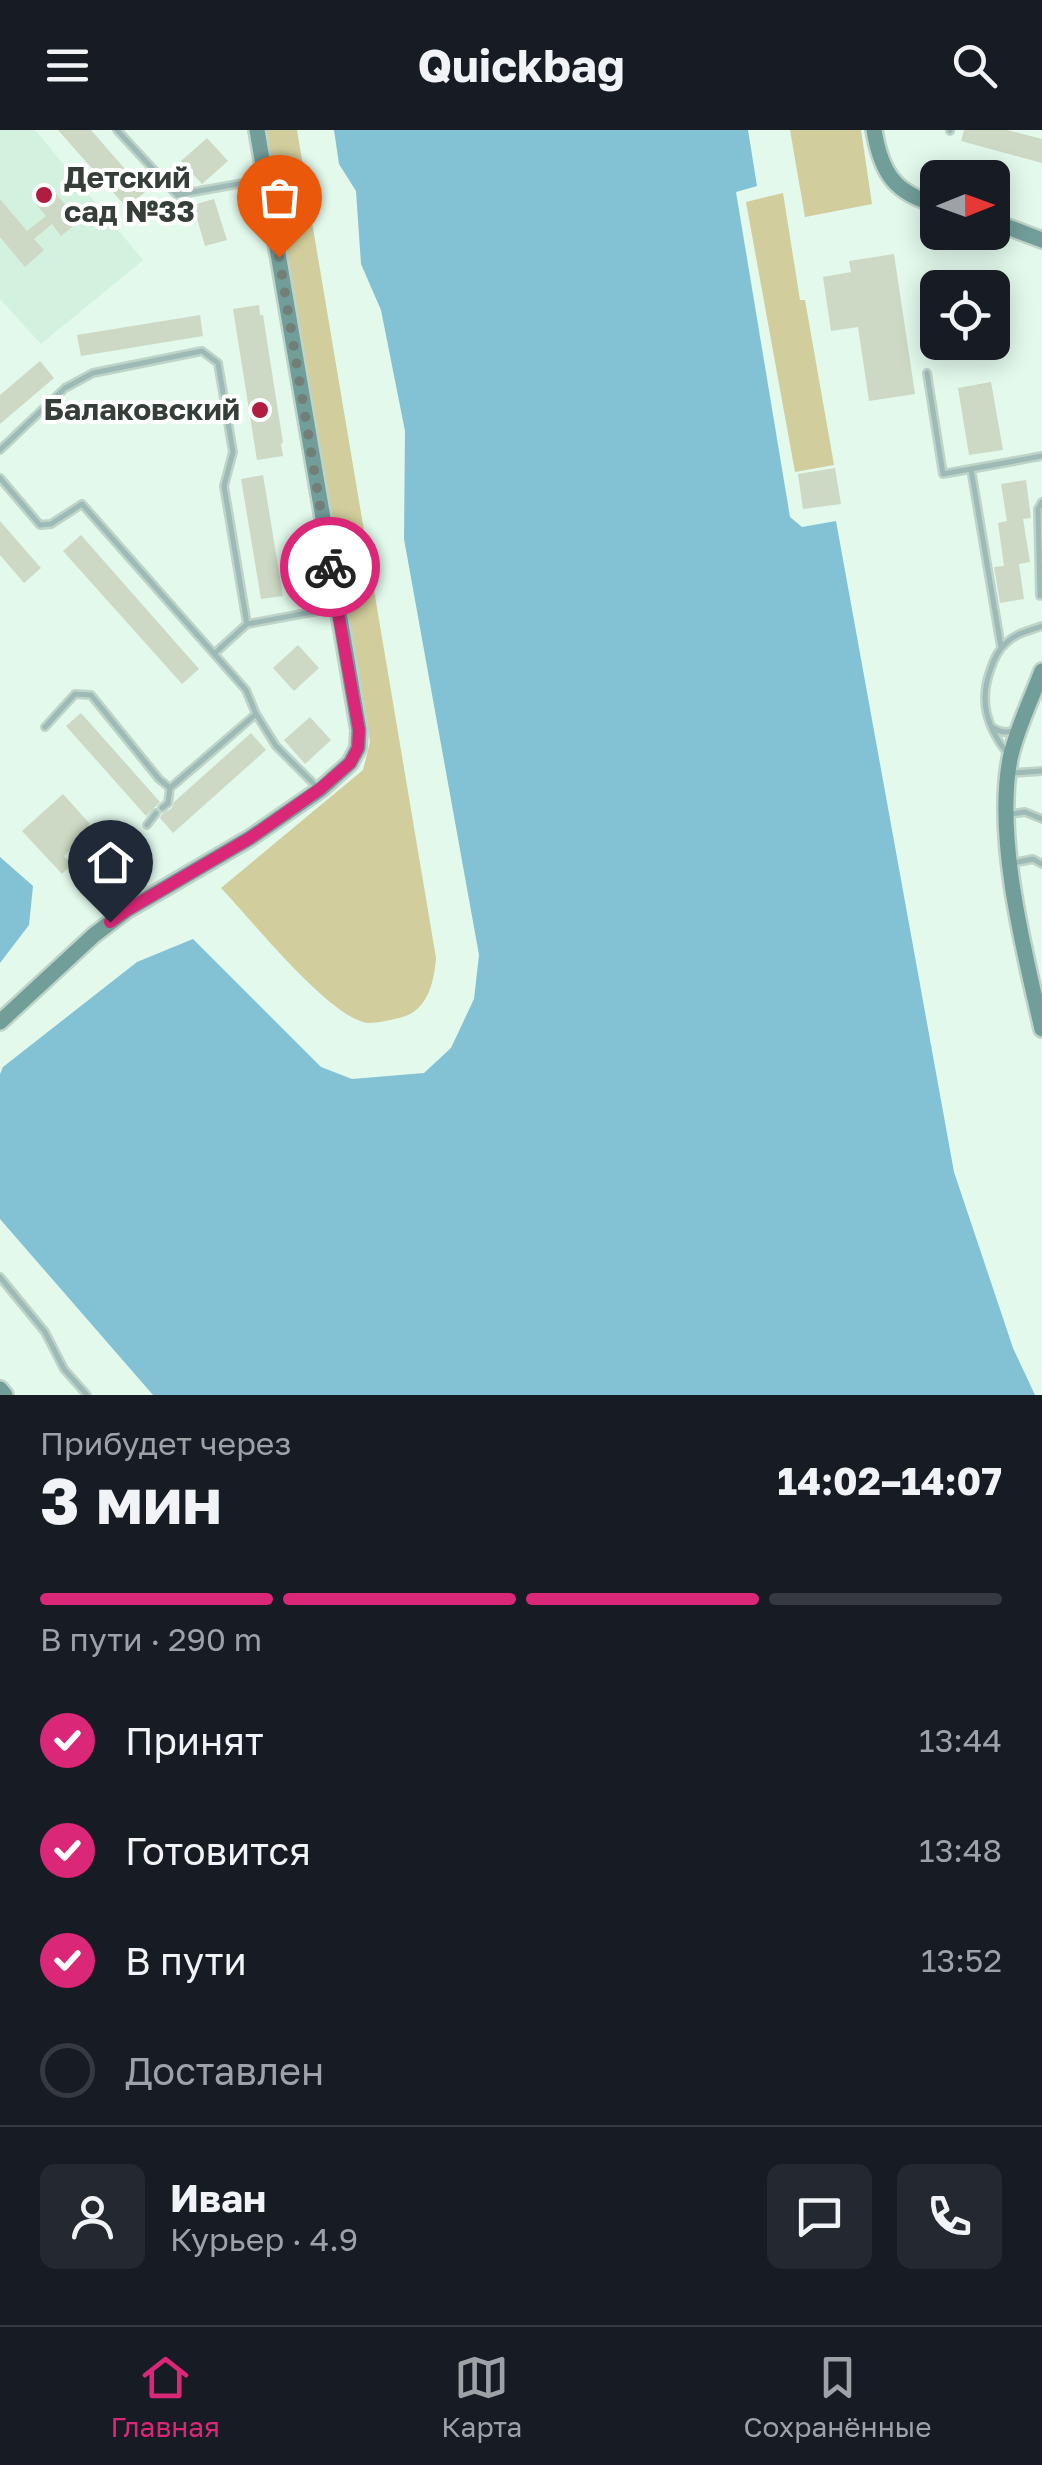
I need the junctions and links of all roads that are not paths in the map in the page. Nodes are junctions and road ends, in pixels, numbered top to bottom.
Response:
1 (118, 130) edge
2 (257, 130) edge
3 (874, 130) edge
4 (266, 179) junction
5 (920, 199) edge
6 (1010, 227) edge
7 (1042, 240) edge
8 (927, 373) dead end
9 (0, 450) edge
10 (1042, 456) edge
11 (971, 469) junction
12 (0, 478) edge
13 (1042, 502) edge
14 (1040, 596) edge
15 (336, 608) junction
16 (247, 624) junction
17 (1042, 626) edge
18 (1001, 648) junction
19 (214, 654) junction
20 (1040, 682) edge
21 (256, 714) junction
22 (989, 724) junction
23 (1022, 725) junction
24 (46, 727) dead end
25 (1009, 765) junction
26 (1042, 771) edge
27 (170, 788) junction
28 (320, 789) junction
29 (1006, 814) junction
30 (1042, 819) edge
31 (147, 825) dead end
32 (1010, 864) junction
33 (1042, 864) edge
34 (1040, 1008) edge
35 (0, 1022) edge
36 (1042, 1029) edge
37 (0, 1278) edge
38 (0, 1389) edge
39 (5, 1395) edge
40 (87, 1395) edge

1 - 4 lane
2 - 4 street
3 - 5 street
4 - 15 street
6 - 7 street
8 - 11 lane
9 - 16 lane
10 - 11 lane
11 - 18 lane
12 - 19 lane
13 - 14 lane
15 - 16 lane
15 - 28 street
16 - 19 lane
17 - 18 lane
18 - 22 lane
19 - 21 lane
20 - 23 street
21 - 27 lane
21 - 28 lane
22 - 23 lane
22 - 25 lane
23 - 25 street
24 - 27 lane
25 - 26 lane
25 - 29 street
27 - 31 lane
28 - 35 street
29 - 30 lane
29 - 32 street
32 - 33 lane
32 - 34 street
34 - 36 street
37 - 40 lane
38 - 39 street

